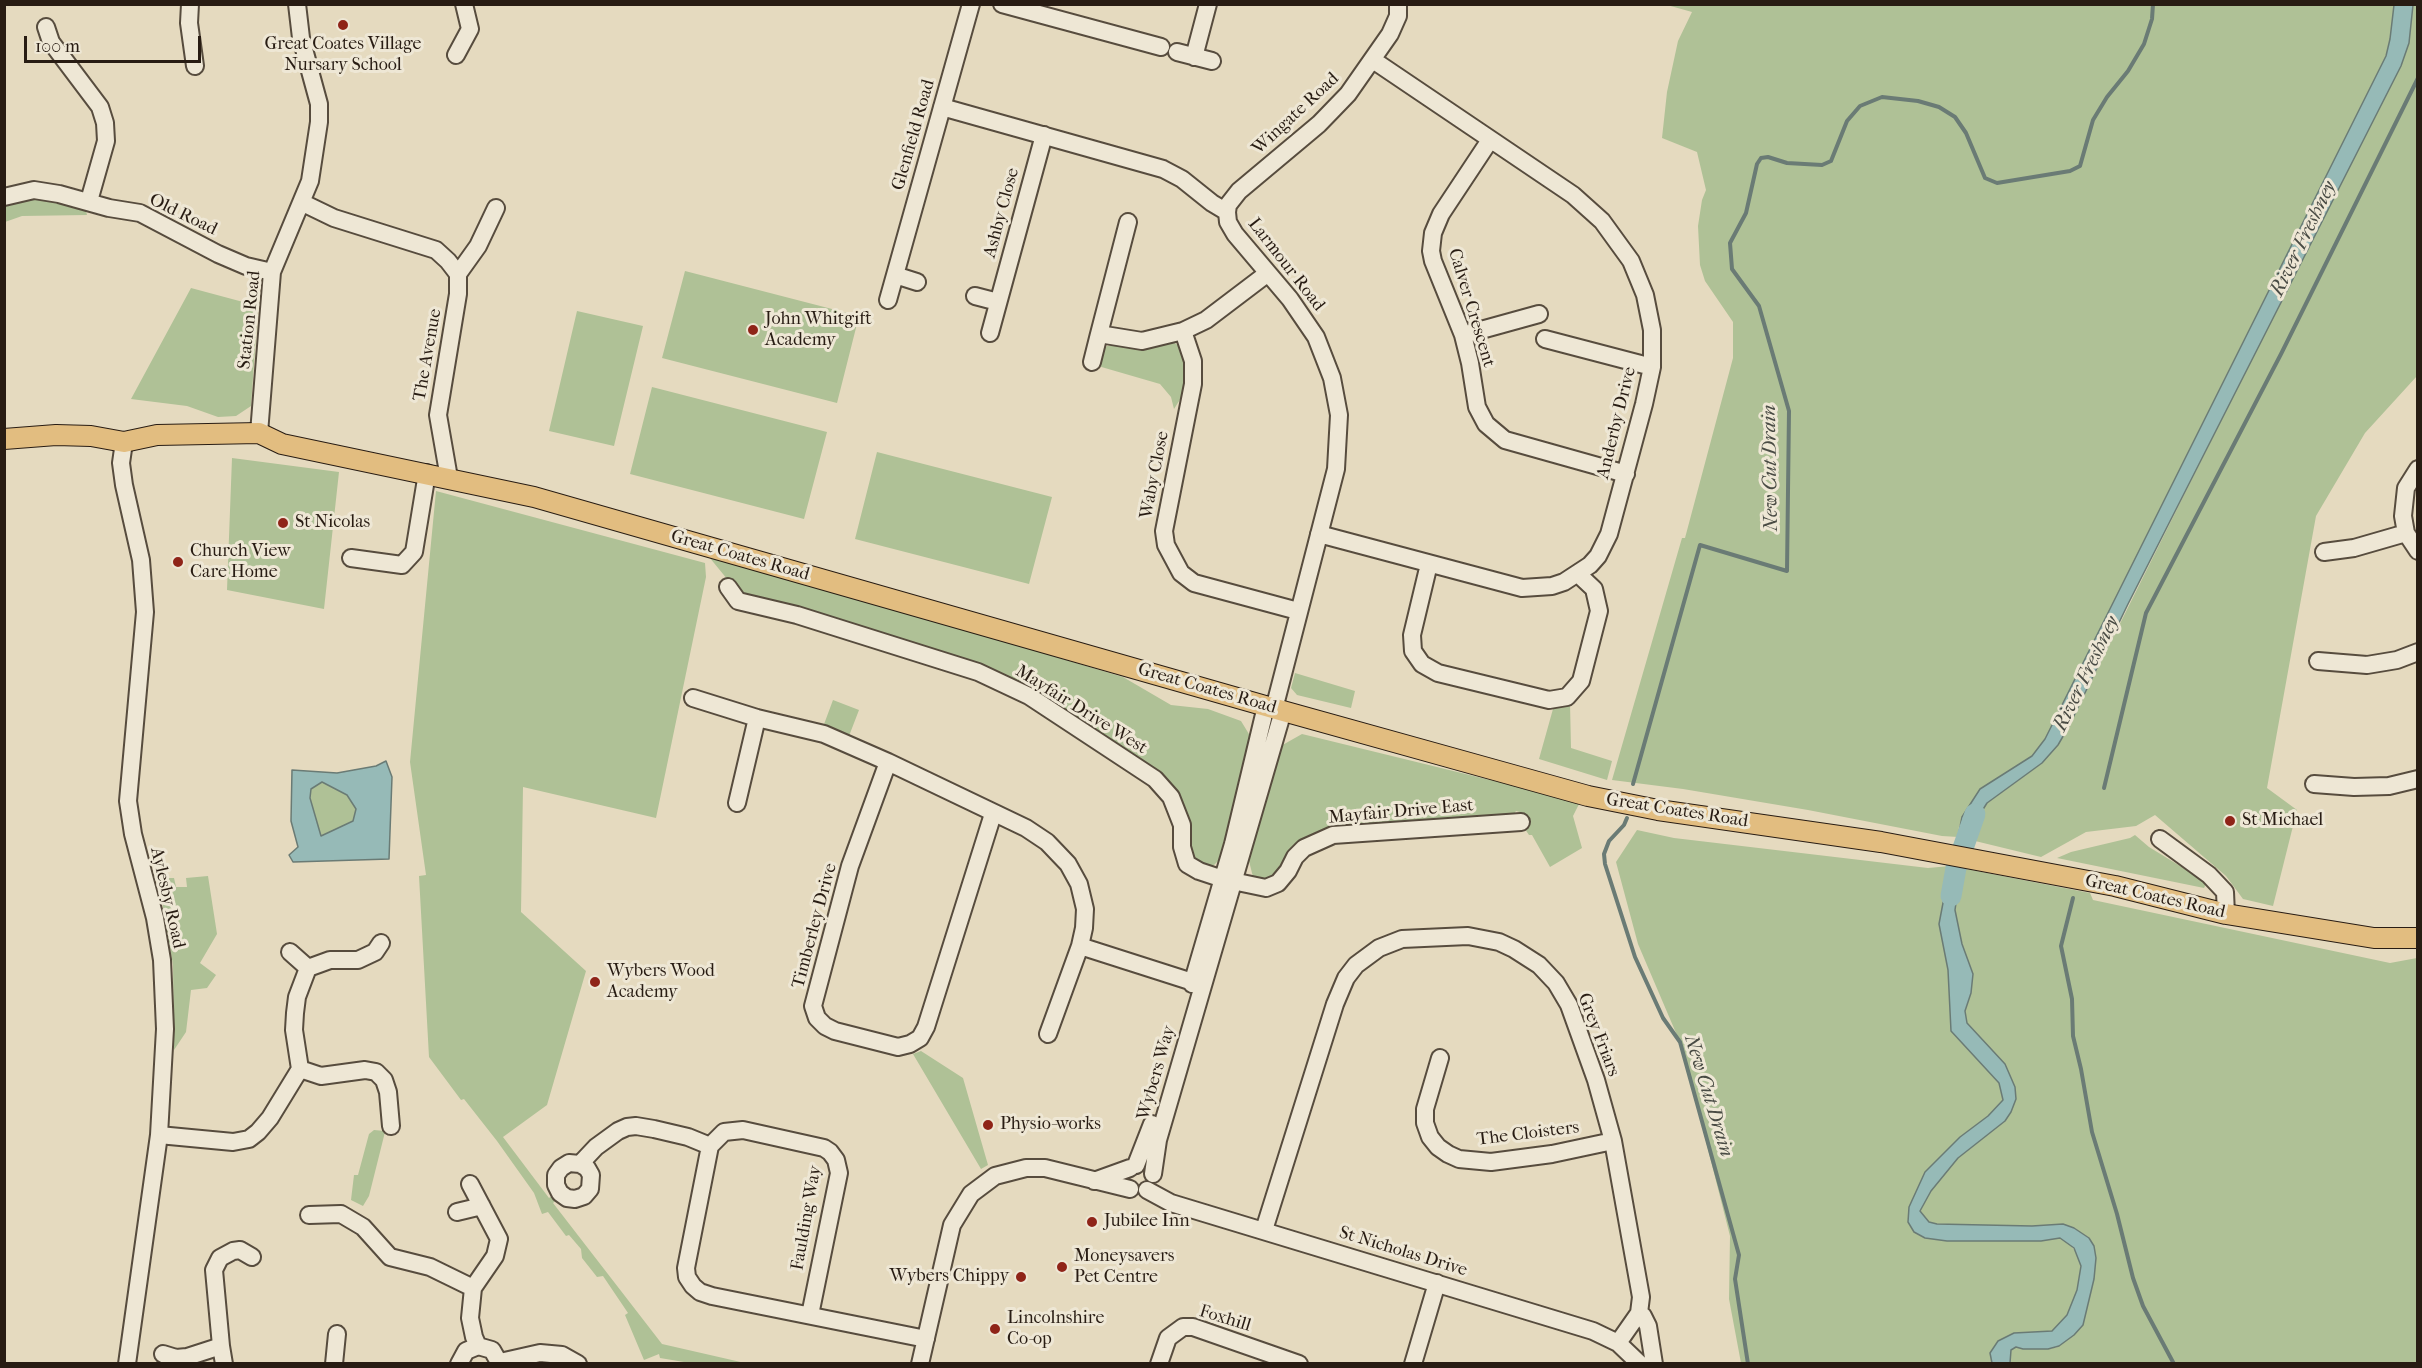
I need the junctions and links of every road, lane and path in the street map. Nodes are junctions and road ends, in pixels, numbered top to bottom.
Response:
1 (190, 4) edge
2 (297, 4) edge
3 (464, 4) edge
4 (971, 4) edge
5 (1002, 4) edge
6 (1208, 4) edge
7 (1398, 4) edge
8 (46, 27) dead end
9 (456, 55) dead end
10 (1194, 57) junction
11 (1373, 60) junction
12 (1212, 61) dead end
13 (195, 66) dead end
14 (942, 107) junction
15 (1044, 135) junction
16 (1490, 140) junction
17 (4, 197) edge
18 (89, 201) junction
19 (303, 203) junction
20 (496, 208) dead end
21 (1227, 212) junction
22 (1128, 222) dead end
23 (272, 272) junction
24 (1268, 273) junction
25 (458, 274) junction
26 (895, 275) junction
27 (917, 282) dead end
28 (975, 296) dead end
29 (888, 300) dead end
30 (998, 302) junction
31 (1539, 315) dead end
32 (1183, 331) junction
33 (990, 333) dead end
34 (1099, 334) junction
35 (1463, 335) junction
36 (1545, 339) dead end
37 (1092, 362) dead end
38 (1652, 367) junction
39 (259, 433) junction
40 (4, 439) edge
41 (124, 442) junction
42 (2418, 469) edge
43 (427, 473) junction
44 (1626, 474) junction
45 (449, 478) junction
46 (2406, 533) junction
47 (1319, 534) junction
48 (2418, 551) edge
49 (2324, 552) dead end
50 (351, 558) dead end
51 (1429, 564) junction
52 (1578, 574) junction
53 (728, 587) dead end
54 (1298, 612) junction
55 (2418, 652) edge
56 (2318, 661) dead end
57 (693, 698) dead end
58 (1274, 709) junction
59 (757, 718) junction
60 (888, 762) junction
61 (2418, 779) edge
62 (2314, 784) dead end
63 (737, 803) dead end
64 (993, 814) junction
65 (1521, 822) dead end
66 (2160, 839) dead end
67 (1229, 880) junction
68 (2226, 914) junction
69 (2418, 938) edge
70 (381, 943) dead end
71 (1080, 946) junction
72 (290, 952) dead end
73 (308, 968) junction
74 (1198, 983) junction
75 (1048, 1034) dead end
76 (1440, 1056) dead end
77 (300, 1069) junction
78 (391, 1126) dead end
79 (159, 1135) junction
80 (1613, 1141) junction
81 (710, 1146) junction
82 (580, 1164) dead end
83 (1133, 1166) junction
84 (1093, 1181) junction
85 (470, 1184) dead end
86 (1144, 1184) junction
87 (482, 1206) junction
88 (457, 1212) dead end
89 (309, 1215) dead end
90 (1264, 1230) junction
91 (252, 1257) dead end
92 (1437, 1283) junction
93 (473, 1288) junction
94 (1639, 1312) junction
95 (810, 1315) junction
96 (337, 1334) dead end
97 (926, 1339) junction
98 (1618, 1343) junction
99 (220, 1346) junction
100 (478, 1346) junction
101 (163, 1354) dead end
102 (1290, 1362) edge
103 (500, 1363) edge
104 (127, 1364) edge
105 (224, 1364) edge
106 (334, 1364) edge
107 (459, 1364) edge
108 (578, 1364) edge
109 (920, 1364) edge
110 (1159, 1364) edge
111 (1413, 1364) edge
112 (1640, 1364) edge
113 (1654, 1364) edge

1 - 13 street
2 - 19 street, Station Road
3 - 9 street
4 - 14 street, Glenfield Road
5 - 10 street
6 - 10 street
7 - 11 street, Wingate Road
8 - 18 street
10 - 12 street
11 - 16 street, Anderby Drive
11 - 21 street, Wingate Road
14 - 15 street, Larmour Road
14 - 26 street, Glenfield Road
15 - 21 street, Larmour Road
15 - 30 street, Ashby Close
16 - 35 street, Calver Crescent
16 - 38 street, Anderby Drive
17 - 18 street, Old Road
18 - 23 street, Old Road
19 - 23 street, Station Road
19 - 25 street
20 - 25 street
21 - 24 street, Larmour Road
22 - 34 street
23 - 39 street, Station Road
24 - 32 street
24 - 47 street, Larmour Road
25 - 45 street, The Avenue
26 - 27 street
26 - 29 street, Glenfield Road
28 - 30 street
30 - 33 street, Ashby Close
31 - 35 street
32 - 34 street
32 - 54 street, Waby Close
34 - 37 street
35 - 44 street, Calver Crescent
36 - 38 street
38 - 44 street, Anderby Drive
39 - 41 main road, Great Coates Road
39 - 43 main road, Great Coates Road
40 - 41 main road, Great Coates Road
41 - 79 street, Aylesby Road
42 - 46 street
43 - 45 main road, Great Coates Road
43 - 50 street
44 - 52 street, Anderby Drive
45 - 58 main road, Great Coates Road
46 - 48 street
46 - 49 street
47 - 51 street, Anderby Drive
47 - 54 street, Larmour Road
51 - 52 street, Anderby Drive
51 - 52 street
53 - 67 street, Mayfair Drive West
54 - 58 street, Larmour Road
55 - 56 street
57 - 59 street
58 - 67 street, Wybers Way
58 - 68 main road, Great Coates Road
59 - 60 street
59 - 63 street
60 - 64 street
60 - 64 street, Timberley Drive
61 - 62 street
64 - 71 street
65 - 67 street, Mayfair Drive East
66 - 68 street
67 - 74 street, Wybers Way
68 - 69 main road, Great Coates Road
70 - 73 street
71 - 74 street
71 - 75 street
72 - 73 street
73 - 77 street
74 - 83 street, Wybers Way
74 - 86 street, Wybers Way
76 - 80 street, The Cloisters
77 - 78 street
77 - 79 street
79 - 104 street, Aylesby Road
80 - 90 street, Grey Friars
80 - 94 street, Grey Friars
81 - 82 street
81 - 95 street
81 - 95 street, Faulding Way
83 - 84 street
83 - 86 street
83 - 86 street
84 - 86 street, St Nicholas Drive
84 - 97 street, St Nicholas Drive
85 - 87 street
86 - 90 street, St Nicholas Drive
87 - 88 street
87 - 93 street
89 - 93 street
90 - 92 street, St Nicholas Drive
91 - 99 street
92 - 98 street, St Nicholas Drive
92 - 111 street
93 - 100 street
94 - 98 street
94 - 113 street, Grey Friars
95 - 97 street
96 - 106 street
97 - 109 street, St Nicholas Drive
98 - 112 street, St Nicholas Drive
99 - 101 street
99 - 105 street
100 - 103 street
100 - 107 street
102 - 110 street, Foxhill
103 - 108 street

